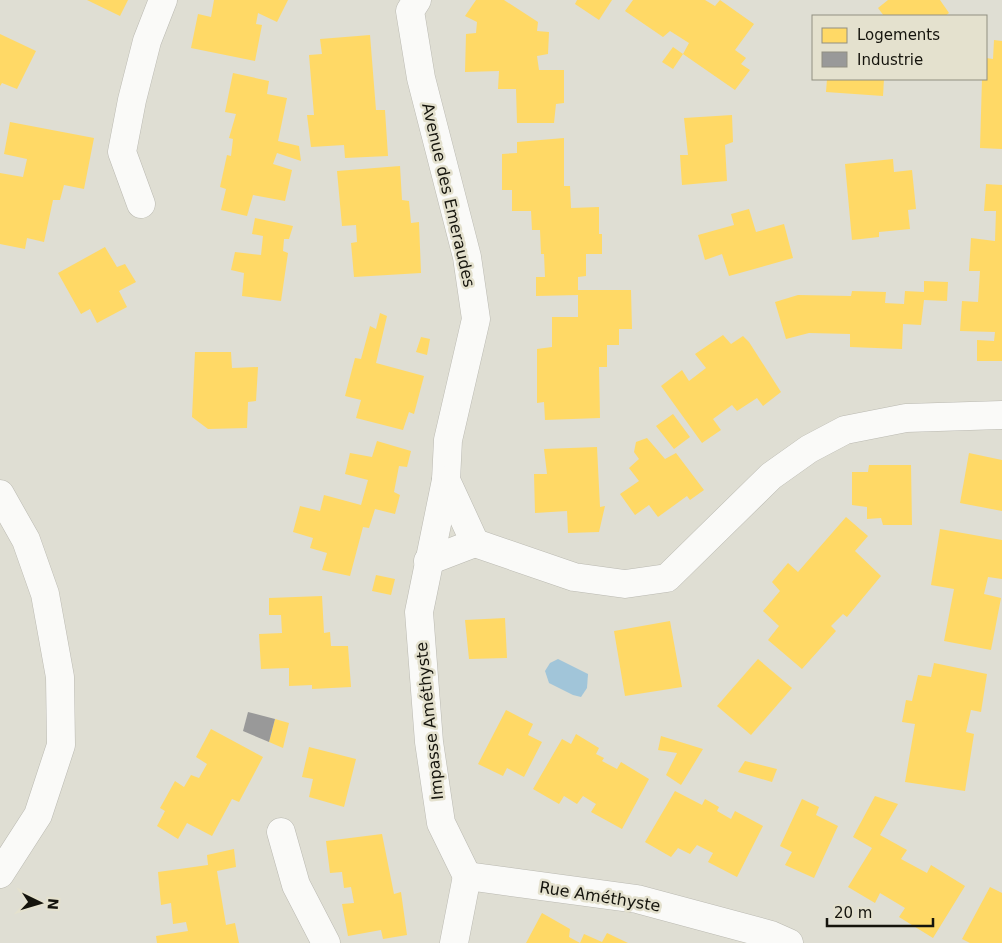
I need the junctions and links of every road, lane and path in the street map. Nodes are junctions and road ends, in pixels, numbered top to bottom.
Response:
1 (163, 0) edge
2 (406, 4) edge
3 (141, 204) dead end
4 (1002, 415) edge
5 (446, 480) junction
6 (0, 494) edge
7 (474, 543) junction
8 (428, 561) junction
9 (281, 832) dead end
10 (0, 874) edge
11 (467, 876) junction
12 (326, 943) edge
13 (454, 943) edge
14 (789, 943) edge

1 - 3 street
2 - 5 street, Avenue des Emeraudes
4 - 7 street
5 - 7 street, Avenue des Emeraudes
5 - 8 street, Impasse Améthyste
6 - 10 street
7 - 8 street
8 - 11 street, Impasse Améthyste
9 - 12 street
11 - 13 street
11 - 14 street, Rue Améthyste

